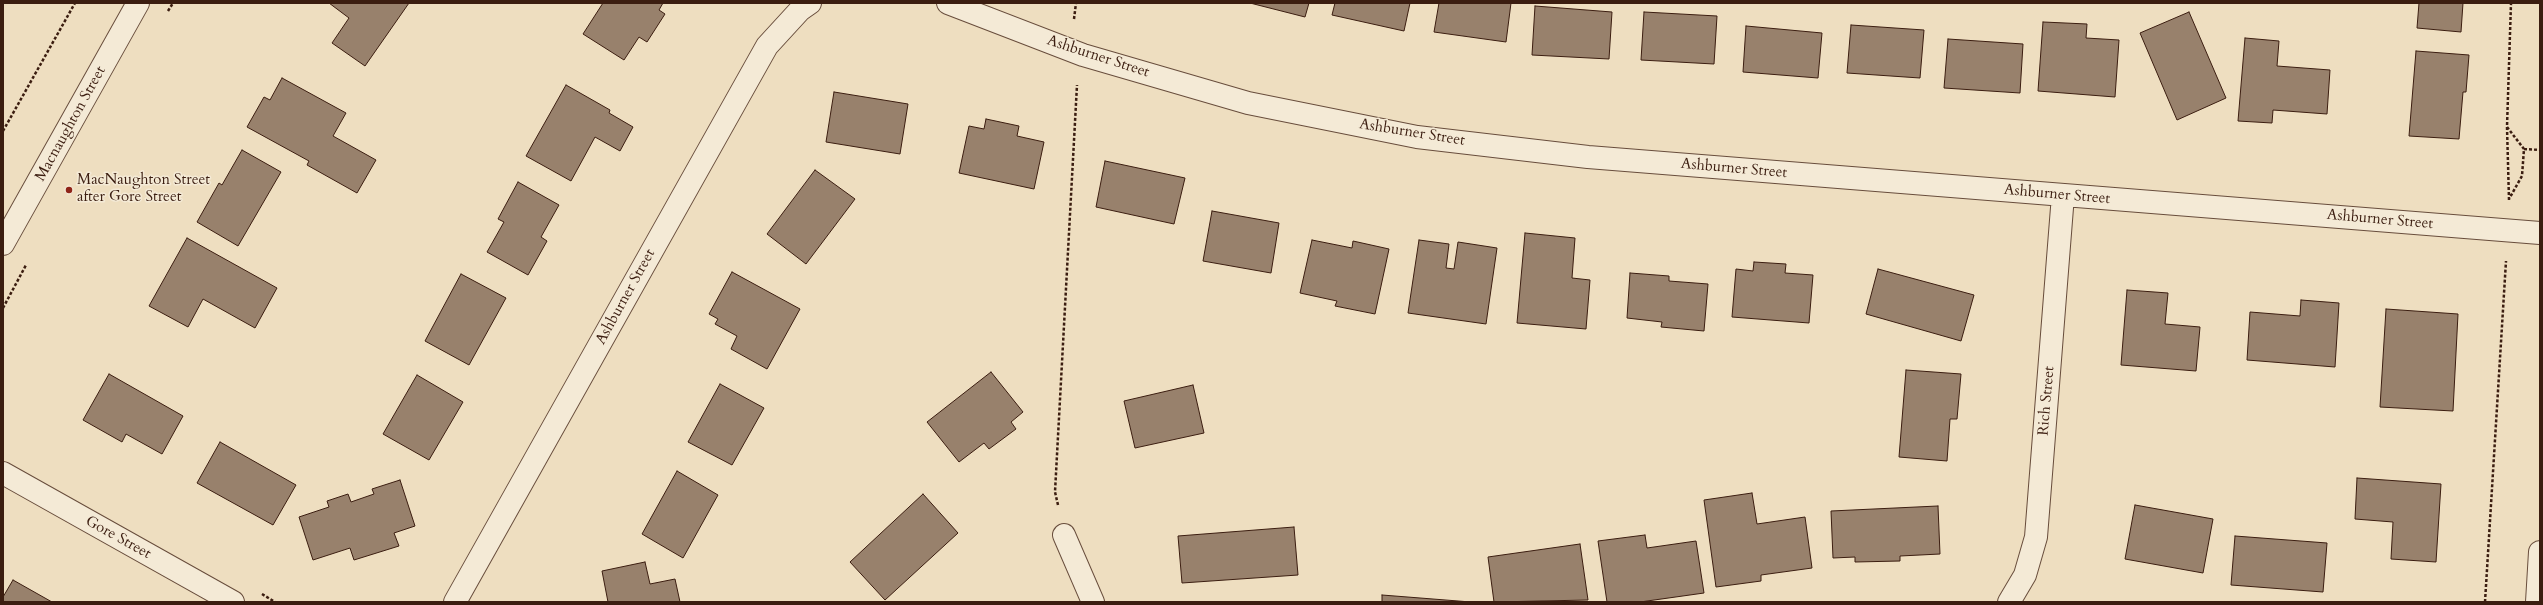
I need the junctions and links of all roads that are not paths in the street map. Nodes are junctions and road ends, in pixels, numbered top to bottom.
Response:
1 (138, 3) edge
2 (810, 3) edge
3 (948, 3) edge
4 (2063, 195) junction
5 (2540, 233) edge
6 (3, 244) edge
7 (3, 473) edge
8 (1064, 535) road end
9 (2540, 552) edge
10 (233, 602) edge
11 (455, 602) edge
12 (1093, 602) edge
13 (2009, 602) edge
14 (2537, 602) edge

1 - 6 street, Macnaughton Street
2 - 11 street, Ashburner Street
3 - 4 street, Ashburner Street
4 - 5 street, Ashburner Street
4 - 13 street, Rich Street
7 - 10 street, Gore Street
8 - 12 street
9 - 14 street

